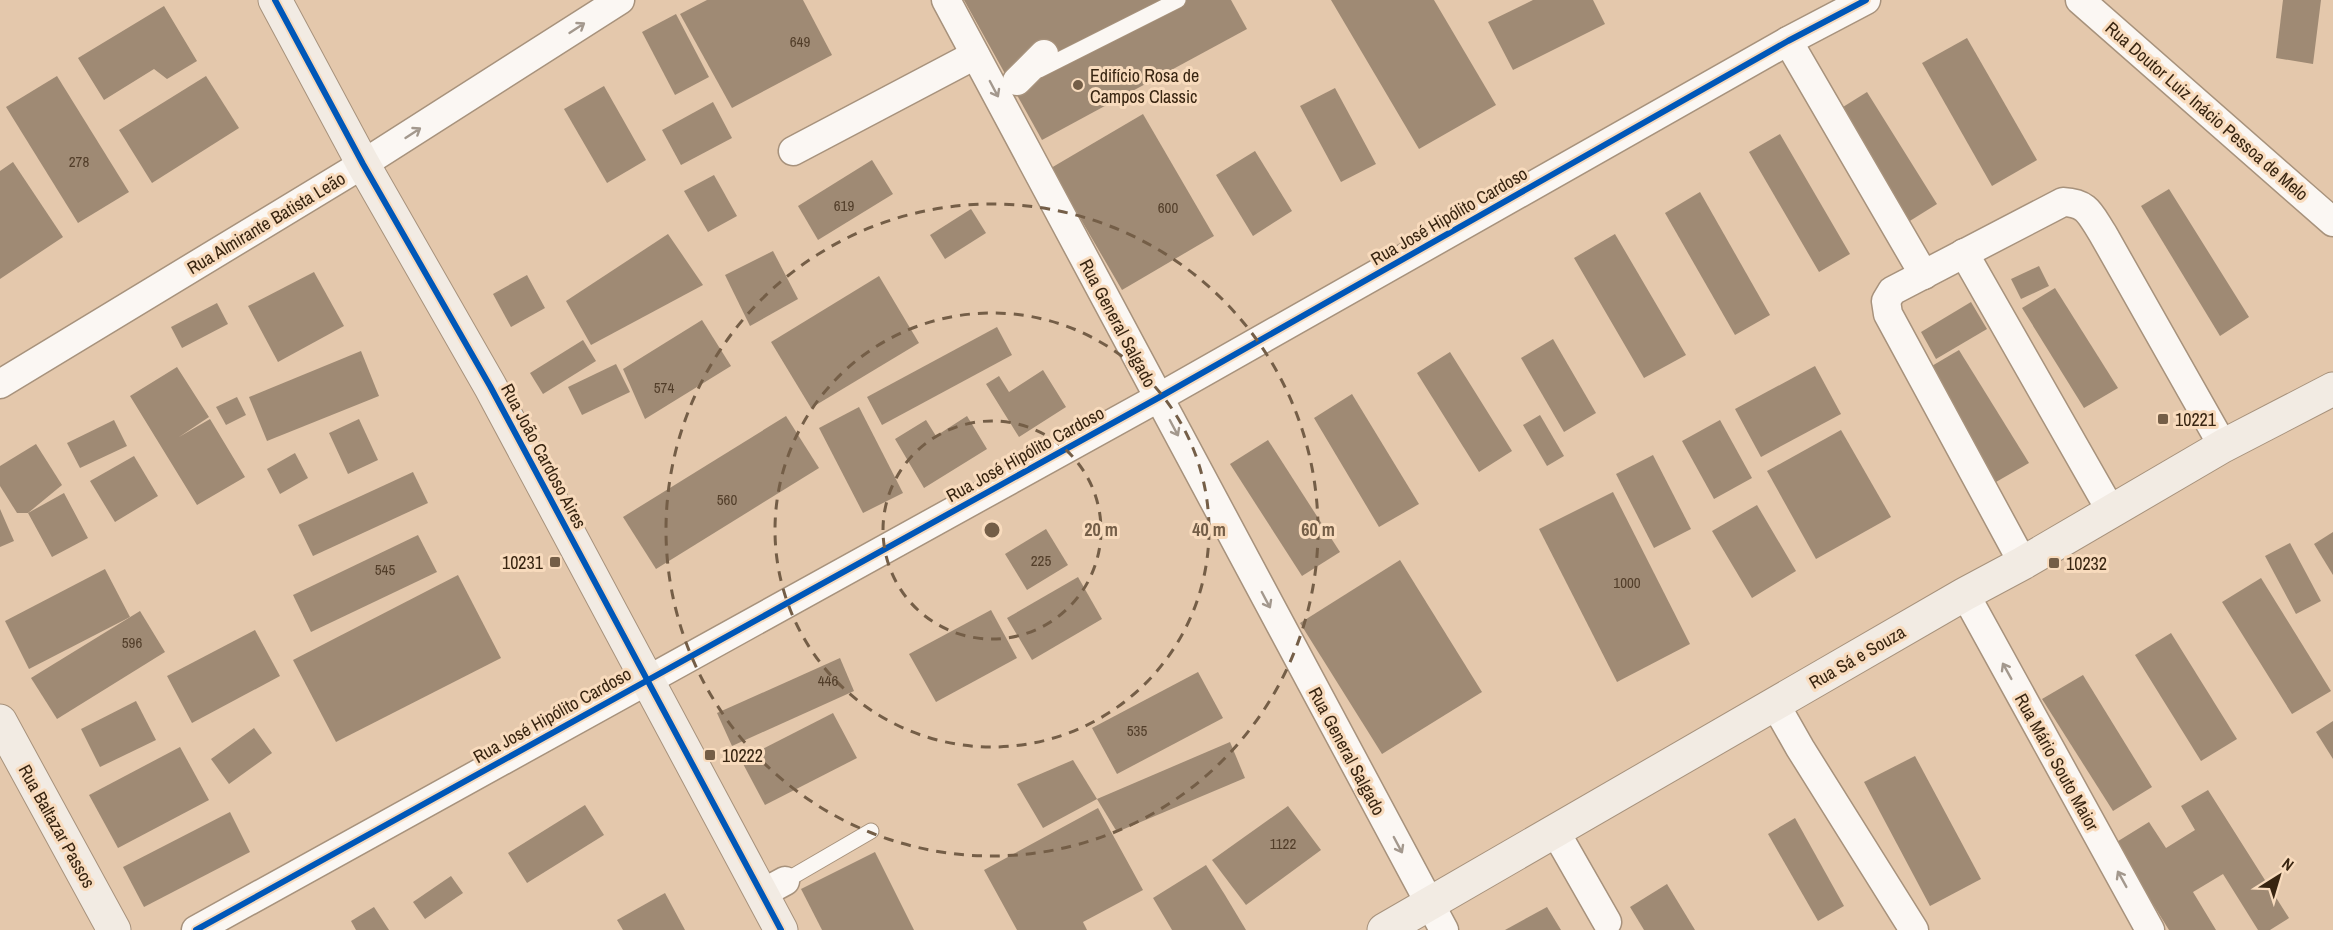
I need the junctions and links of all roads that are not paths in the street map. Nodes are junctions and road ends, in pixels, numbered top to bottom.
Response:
1 (275, 0) edge
2 (620, 0) edge
3 (946, 0) edge
4 (1178, 0) edge
5 (1866, 0) edge
6 (2080, 0) edge
7 (1788, 41) junction
8 (1044, 54) dead end
9 (975, 55) junction
10 (1017, 81) joint
11 (793, 151) dead end
12 (363, 164) junction
13 (2333, 222) edge
14 (1964, 253) junction
15 (1924, 275) junction
16 (0, 384) edge
17 (2333, 389) edge
18 (1158, 398) junction
19 (2223, 446) junction
20 (2111, 511) junction
21 (2023, 563) junction
22 (1965, 594) junction
23 (646, 679) junction
24 (1775, 705) junction
25 (0, 721) edge
26 (871, 831) dead end
27 (1555, 831) junction
28 (773, 887) junction
29 (1437, 917) edge
30 (1607, 922) dead end
31 (114, 930) edge
32 (196, 930) edge
33 (781, 930) edge
34 (1384, 930) edge
35 (1914, 930) edge
36 (2150, 930) edge

1 - 12 street, Rua João Cardoso Aires
12 -> 2 street, Rua Almirante Batista Leão
3 - 9 street, Rua General Salgado
4 - 10 lane
5 - 7 street, Rua José Hipólito Cardoso
6 - 13 street, Rua Doutor Luiz Inácio Pessoa de Melo
7 - 15 street
7 - 18 street, Rua José Hipólito Cardoso
8 - 10 street
9 - 11 street
9 -> 18 street, Rua General Salgado
12 - 16 street, Rua Almirante Batista Leão
12 - 23 street, Rua João Cardoso Aires
14 - 15 street
14 - 19 street
14 - 20 street
15 - 21 street
17 - 19 street, Rua Sá e Souza
18 - 23 street, Rua José Hipólito Cardoso
18 -> 29 street, Rua General Salgado
19 - 20 street, Rua Sá e Souza
20 - 21 street, Rua Sá e Souza
21 - 22 street, Rua Sá e Souza
22 - 24 street, Rua Sá e Souza
36 -> 22 street, Rua Mário Souto Maior
23 - 28 street, Rua João Cardoso Aires
23 - 32 street, Rua José Hipólito Cardoso
24 - 27 street, Rua Sá e Souza
24 - 35 street
25 - 31 street, Rua Baltazar Passos
26 - 28 lane
27 - 29 street, Rua Sá e Souza
27 - 30 street
28 - 33 street, Rua João Cardoso Aires
29 - 34 street, Rua Sá e Souza

